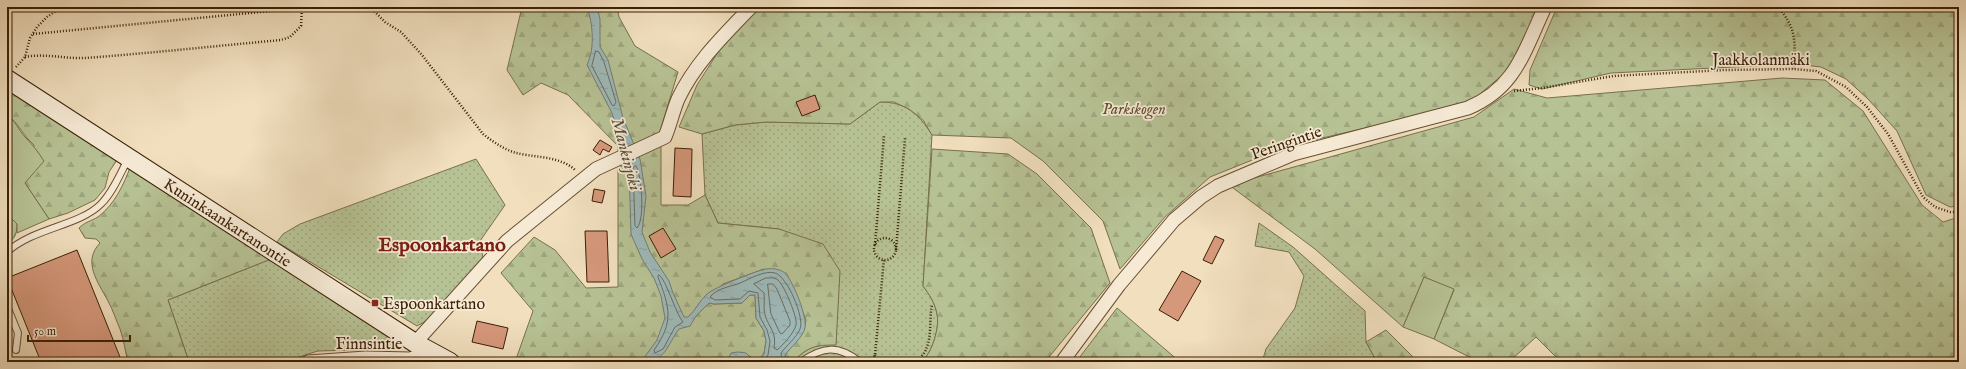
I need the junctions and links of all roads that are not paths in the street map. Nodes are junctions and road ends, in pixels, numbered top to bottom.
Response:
1 (751, 7) edge
2 (1545, 7) edge
3 (7, 79) edge
4 (129, 158) junction
5 (7, 252) edge
6 (7, 306) edge
7 (422, 348) junction
8 (16, 350) dead end
9 (308, 362) edge
10 (450, 362) edge
11 (801, 362) edge
12 (860, 362) edge
13 (1062, 362) edge

1 - 7 street
2 - 13 street, Peringintie
3 - 4 street, Kuninkaankartanontie
4 - 5 lane
4 - 7 street, Kuninkaankartanontie
6 - 8 lane
7 - 9 street, Finnsintie
7 - 10 street, Kuninkaankartanontie
11 - 12 lane

